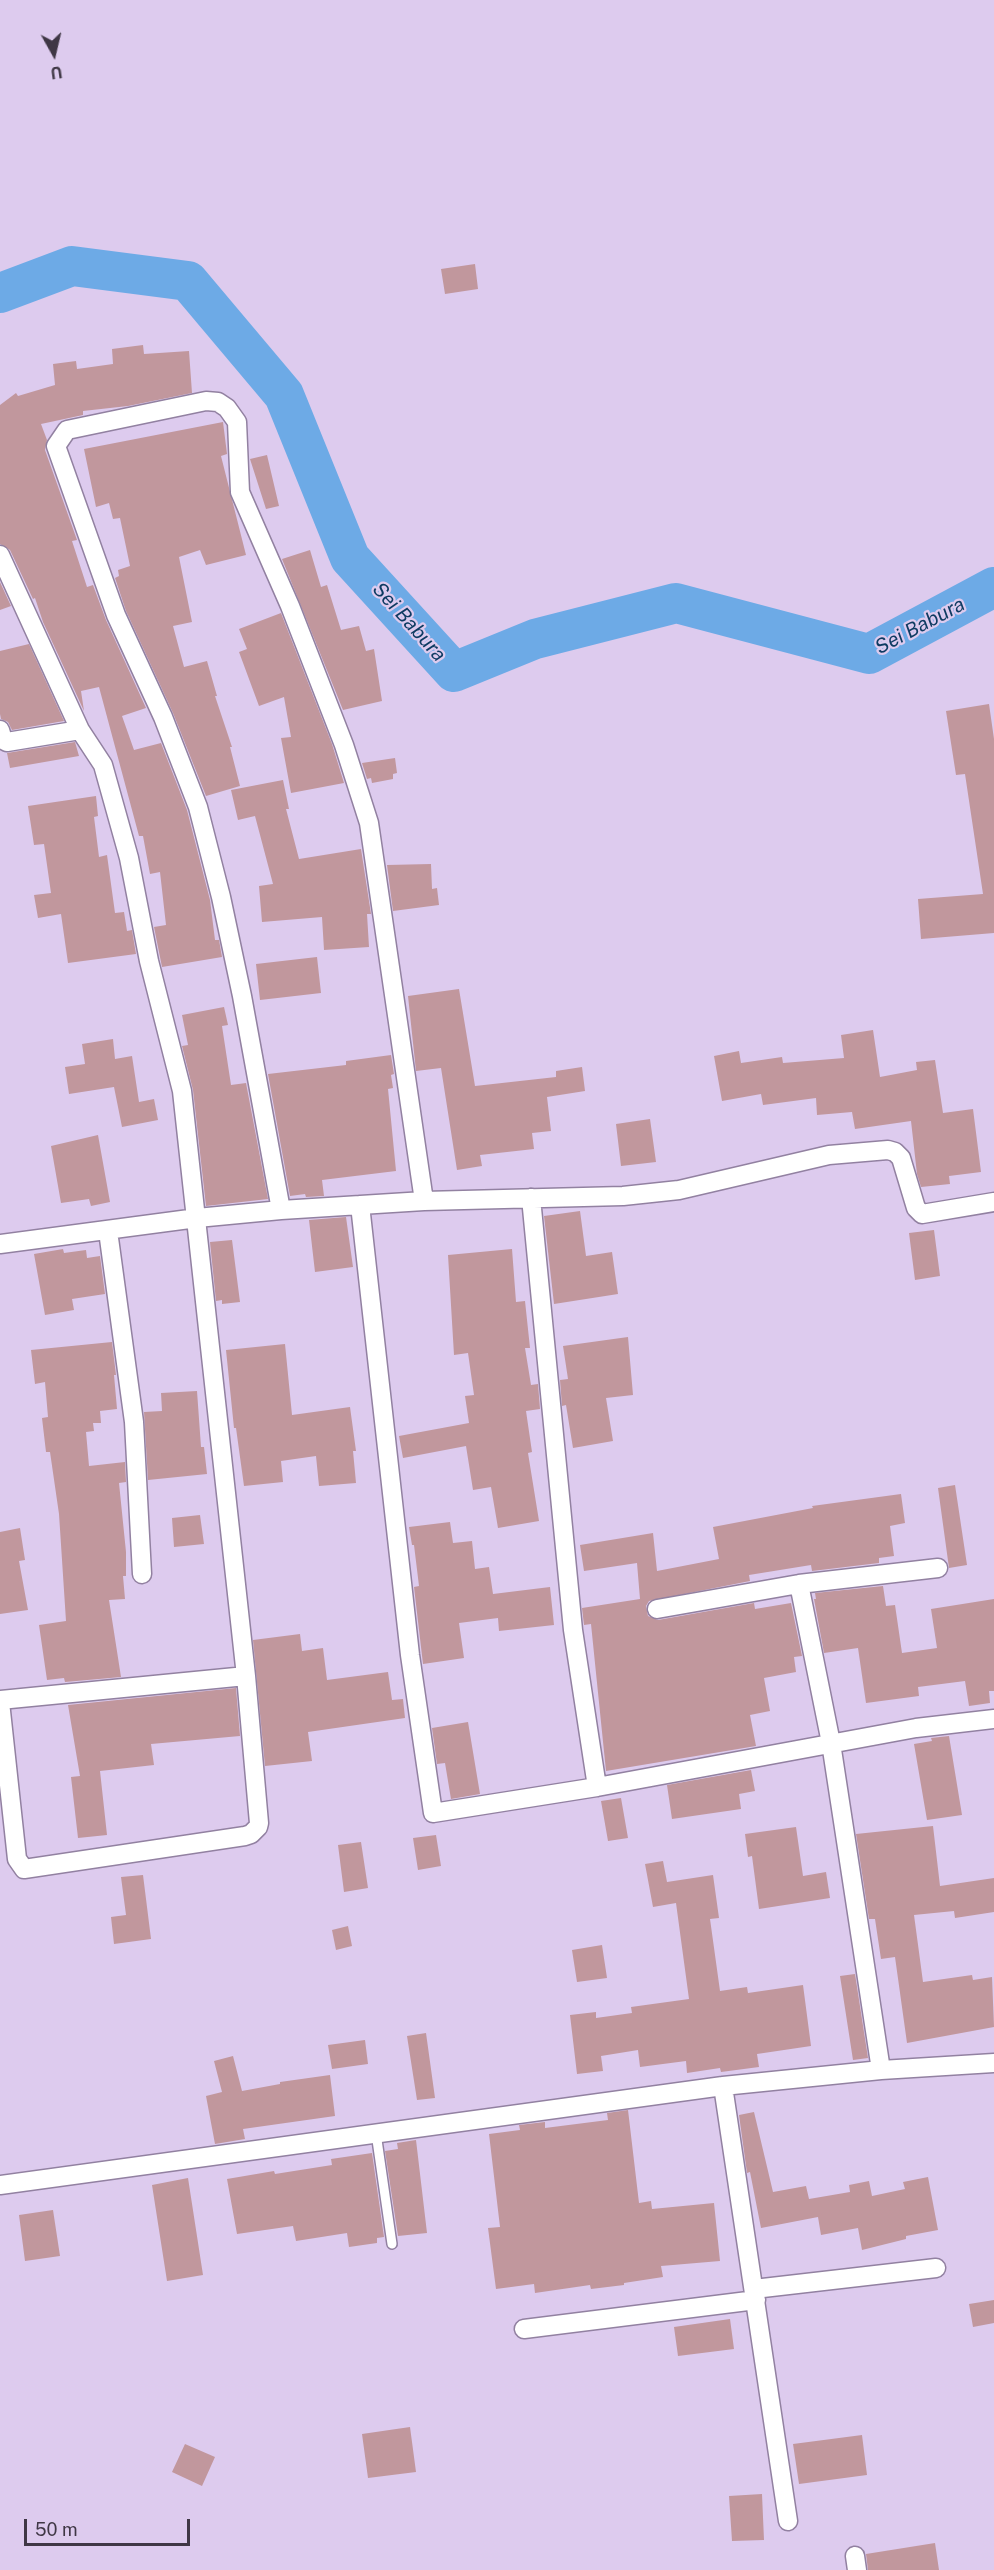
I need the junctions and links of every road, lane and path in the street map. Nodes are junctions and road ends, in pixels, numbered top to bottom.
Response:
1 (0, 555) edge
2 (0, 730) edge
3 (80, 730) junction
4 (531, 1198) junction
5 (424, 1201) junction
6 (994, 1202) edge
7 (360, 1204) junction
8 (281, 1210) junction
9 (196, 1218) junction
10 (108, 1231) junction
11 (0, 1244) edge
12 (938, 1568) dead end
13 (142, 1574) dead end
14 (799, 1584) junction
15 (657, 1609) dead end
16 (246, 1676) junction
17 (0, 1701) edge
18 (994, 1719) edge
19 (831, 1743) junction
20 (597, 1787) junction
21 (994, 2063) edge
22 (881, 2070) junction
23 (723, 2086) junction
24 (376, 2133) junction
25 (0, 2185) edge
26 (392, 2244) dead end
27 (936, 2268) dead end
28 (755, 2294) junction
29 (524, 2329) dead end
30 (788, 2521) dead end

1 - 3 street
2 - 3 street
3 - 9 street
4 - 5 street
4 - 6 street
4 - 20 street
5 - 7 street
5 - 8 street
7 - 8 street
7 - 20 street
8 - 9 street
9 - 10 street
9 - 16 street
10 - 11 street
10 - 13 street
12 - 14 street
14 - 15 street
14 - 19 street
16 - 17 street
16 - 17 street
18 - 19 street
19 - 20 street
19 - 22 street
21 - 22 street
22 - 23 street
23 - 24 street
23 - 28 street
24 - 25 street
24 - 26 lane
27 - 28 street
28 - 29 street
28 - 30 street

